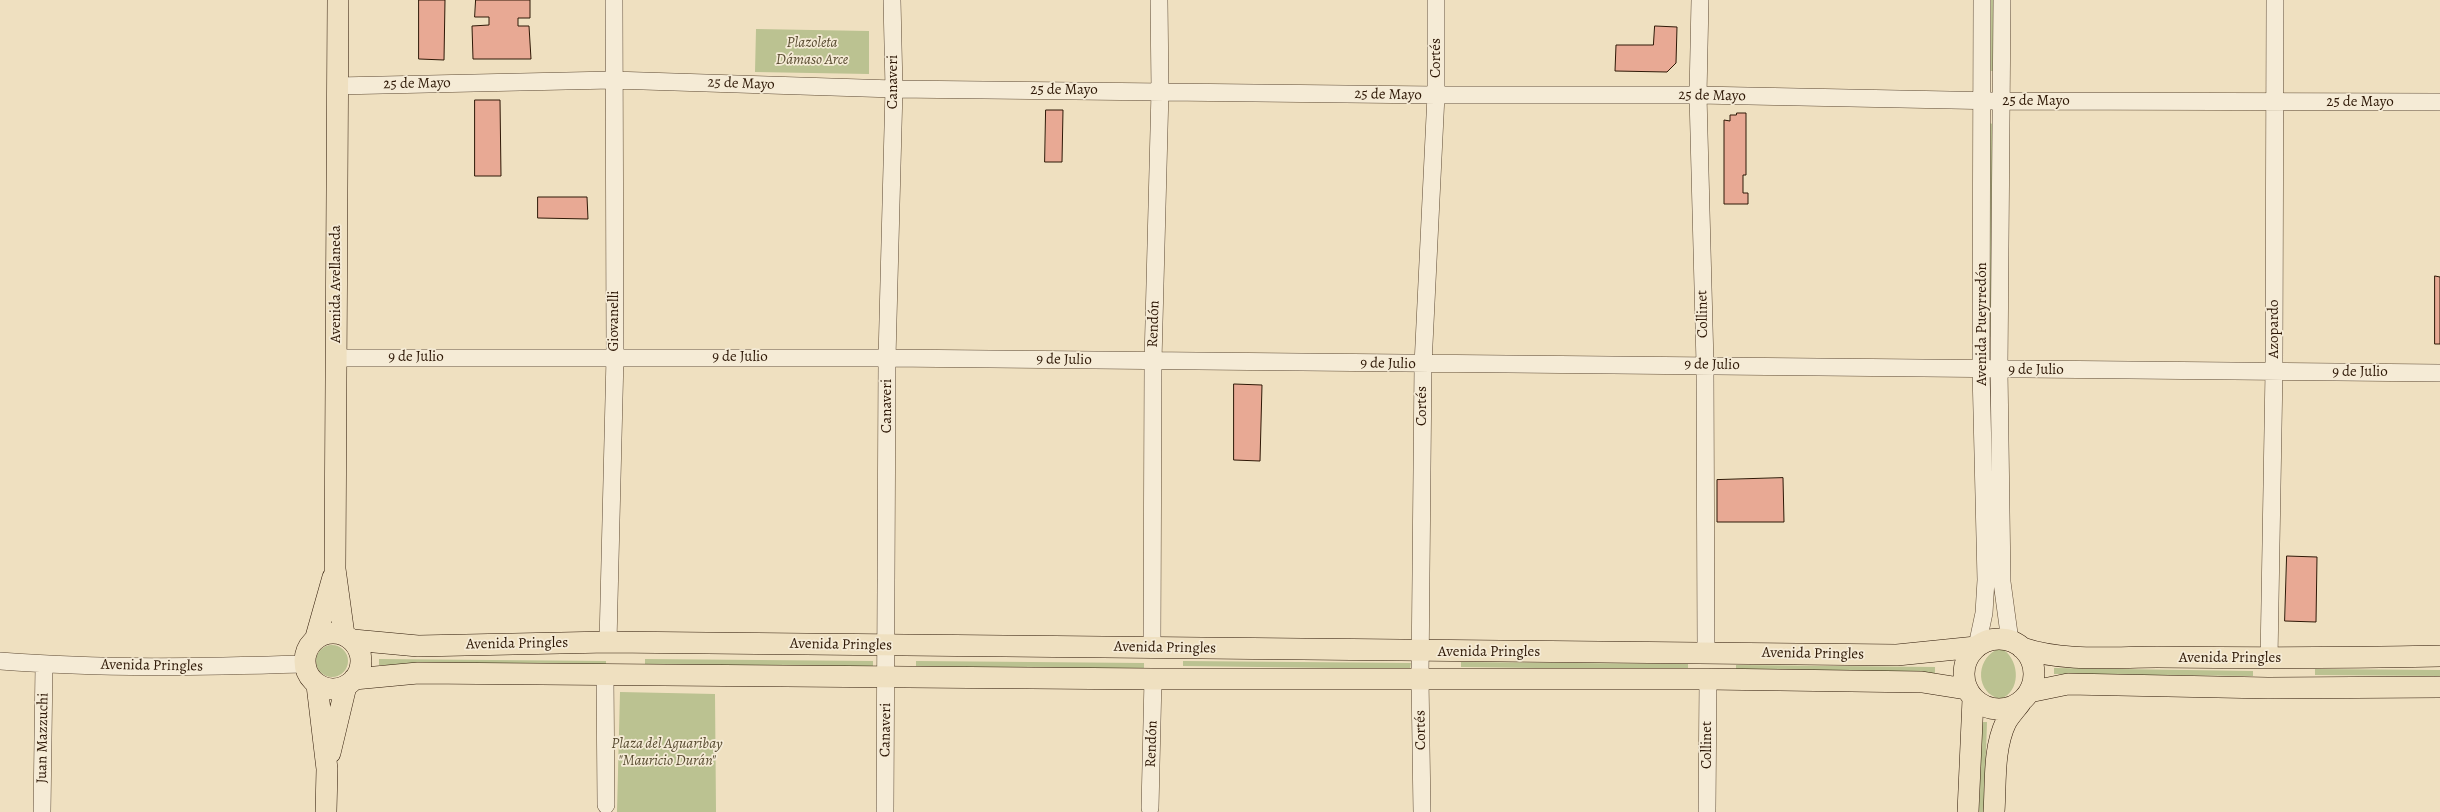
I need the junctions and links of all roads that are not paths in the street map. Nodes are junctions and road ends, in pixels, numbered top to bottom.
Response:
1 (338, 0) edge
2 (614, 0) edge
3 (892, 0) edge
4 (1159, 0) edge
5 (1436, 0) edge
6 (1700, 0) edge
7 (1982, 0) edge
8 (2002, 0) edge
9 (2275, 0) edge
10 (612, 80) junction
11 (337, 86) junction
12 (894, 89) junction
13 (1160, 91) junction
14 (1698, 95) junction
15 (1436, 96) junction
16 (1981, 101) junction
17 (2001, 101) junction
18 (2274, 101) junction
19 (2440, 102) edge
20 (615, 357) junction
21 (336, 358) junction
22 (888, 358) junction
23 (1153, 361) junction
24 (1704, 364) junction
25 (1423, 365) junction
26 (1981, 370) junction
27 (1999, 370) junction
28 (2274, 371) junction
29 (2440, 373) edge
30 (335, 569) junction
31 (316, 637) junction
32 (348, 638) junction
33 (608, 642) junction
34 (2016, 644) junction
35 (886, 645) junction
36 (1977, 646) junction
37 (1152, 648) junction
38 (1421, 651) junction
39 (1706, 653) junction
40 (2440, 656) edge
41 (2269, 659) junction
42 (0, 661) edge
43 (304, 664) junction
44 (44, 665) junction
45 (606, 675) junction
46 (887, 678) junction
47 (1420, 678) junction
48 (1153, 679) junction
49 (1708, 679) junction
50 (350, 682) junction
51 (318, 685) junction
52 (2440, 687) edge
53 (1970, 694) junction
54 (2025, 697) junction
55 (327, 768) junction
56 (606, 805) dead end
57 (1150, 808) dead end
58 (1707, 811) dead end
59 (42, 812) edge
60 (326, 812) edge
61 (886, 812) edge
62 (1422, 812) edge
63 (1968, 812) edge
64 (1994, 812) edge

1 - 11 main road, Avenida Avellaneda
2 - 10 street, Giovanelli
3 - 12 street, Canaveri
4 - 13 street, Rendón
5 - 15 street, Cortés
6 - 14 street, Collinet
7 - 16 street, Avenida Pueyrredón
8 - 17 street, Avenida Pueyrredón
9 - 18 street, Azopardo
10 - 11 street, 25 de Mayo
10 - 12 street, 25 de Mayo
10 - 20 street, Giovanelli
11 - 21 main road, Avenida Avellaneda
12 - 13 street, 25 de Mayo
12 - 22 street, Canaveri
13 - 15 street, 25 de Mayo
13 - 23 street, Rendón
14 - 15 street, 25 de Mayo
14 - 16 street, 25 de Mayo
14 - 24 street, Collinet
15 - 25 street, Cortés
16 - 17 street, 25 de Mayo
16 - 26 street, Avenida Pueyrredón
17 - 18 street, 25 de Mayo
17 - 27 street, Avenida Pueyrredón
18 - 19 street, 25 de Mayo
18 - 28 street, Azopardo
20 - 21 street, 9 de Julio
20 - 22 street, 9 de Julio
20 - 33 street, Giovanelli
21 - 30 main road, Avenida Avellaneda
22 - 23 street, 9 de Julio
22 - 35 street, Canaveri
23 - 25 street, 9 de Julio
23 - 37 street, Rendón
24 - 25 street, 9 de Julio
24 - 26 street, 9 de Julio
24 - 39 street, Collinet
25 - 38 street, Cortés
26 - 27 street, 9 de Julio
26 - 36 street, Avenida Pueyrredón
27 - 28 street, 9 de Julio
27 - 34 street, Avenida Pueyrredón
28 - 29 street, 9 de Julio
28 - 41 street, Azopardo
30 - 31 main road, Avenida Avellaneda
30 - 32 main road, Avenida Avellaneda
31 - 32 main road
31 - 43 main road
32 - 33 main road, Avenida Pringles
32 - 50 main road
33 - 35 main road, Avenida Pringles
34 - 36 main road
34 - 41 main road, Avenida Pringles
34 - 54 main road
35 - 37 main road, Avenida Pringles
35 - 46 street, Canaveri
36 - 39 main road, Avenida Pringles
36 - 53 main road
37 - 38 main road, Avenida Pringles
38 - 39 main road, Avenida Pringles
38 - 47 street, Cortés
40 - 41 main road, Avenida Pringles
42 - 44 street, Avenida Pringles
43 - 44 street, Avenida Pringles
43 - 51 main road
44 - 59 street, Juan Mazzuchi
45 - 46 main road, Avenida Pringles
45 - 50 main road, Avenida Pringles
45 - 56 street
46 - 48 main road, Avenida Pringles
46 - 61 street, Canaveri
47 - 48 main road, Avenida Pringles
47 - 49 main road, Avenida Pringles
47 - 62 street, Cortés
48 - 57 street, Rendón
49 - 53 main road, Avenida Pringles
49 - 58 street, Collinet
50 - 51 main road
50 - 55 main road
51 - 55 main road
52 - 54 main road, Avenida Pringles
53 - 54 main road
53 - 63 main road
54 - 64 main road
55 - 60 main road

